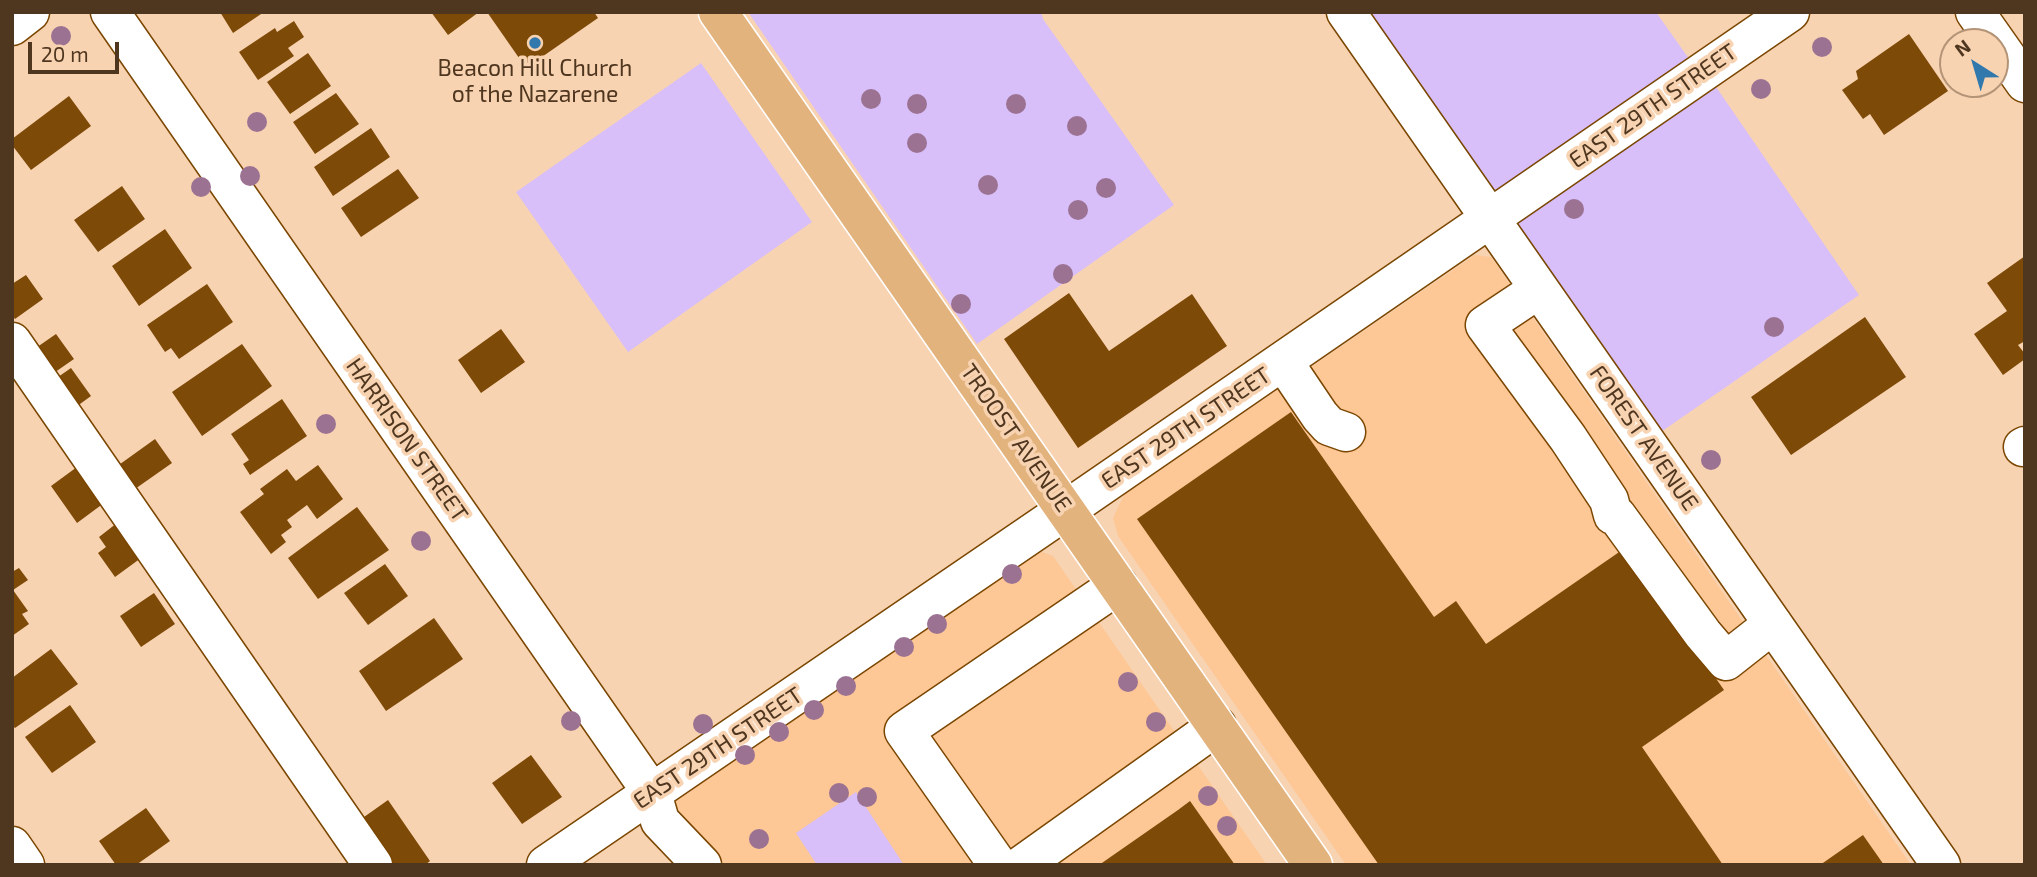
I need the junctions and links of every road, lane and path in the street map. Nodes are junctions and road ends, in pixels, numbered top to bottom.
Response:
1 (30, 12) edge
2 (110, 12) edge
3 (718, 12) edge
4 (1346, 12) edge
5 (1790, 12) edge
6 (1975, 12) edge
7 (12, 26) edge
8 (2025, 83) edge
9 (1490, 219) junction
10 (1539, 289) junction
11 (12, 342) edge
12 (1283, 361) junction
13 (1346, 432) dead end
14 (1066, 510) junction
15 (1118, 586) junction
16 (1773, 624) junction
17 (1217, 726) junction
18 (652, 793) junction
19 (12, 846) edge
20 (25, 865) edge
21 (373, 865) edge
22 (546, 865) edge
23 (702, 865) edge
24 (998, 865) edge
25 (1021, 865) edge
26 (1314, 865) edge
27 (1941, 865) edge

1 - 7 street
2 - 18 street, HARRISON STREET
3 - 14 main road, TROOST AVENUE
4 - 9 street, FOREST AVENUE
5 - 9 street, EAST 29TH STREET
6 - 8 street
9 - 10 street, FOREST AVENUE
9 - 12 street, EAST 29TH STREET
10 - 16 street, FOREST AVENUE
10 - 16 street
11 - 21 street
12 - 13 street
12 - 14 street, EAST 29TH STREET
14 - 15 main road, TROOST AVENUE
14 - 18 street, EAST 29TH STREET
15 - 17 main road, TROOST AVENUE
15 - 24 street
16 - 27 street, FOREST AVENUE
17 - 25 street
17 - 26 main road, TROOST AVENUE
18 - 22 street, EAST 29TH STREET
18 - 23 street, HARRISON STREET
19 - 20 street

